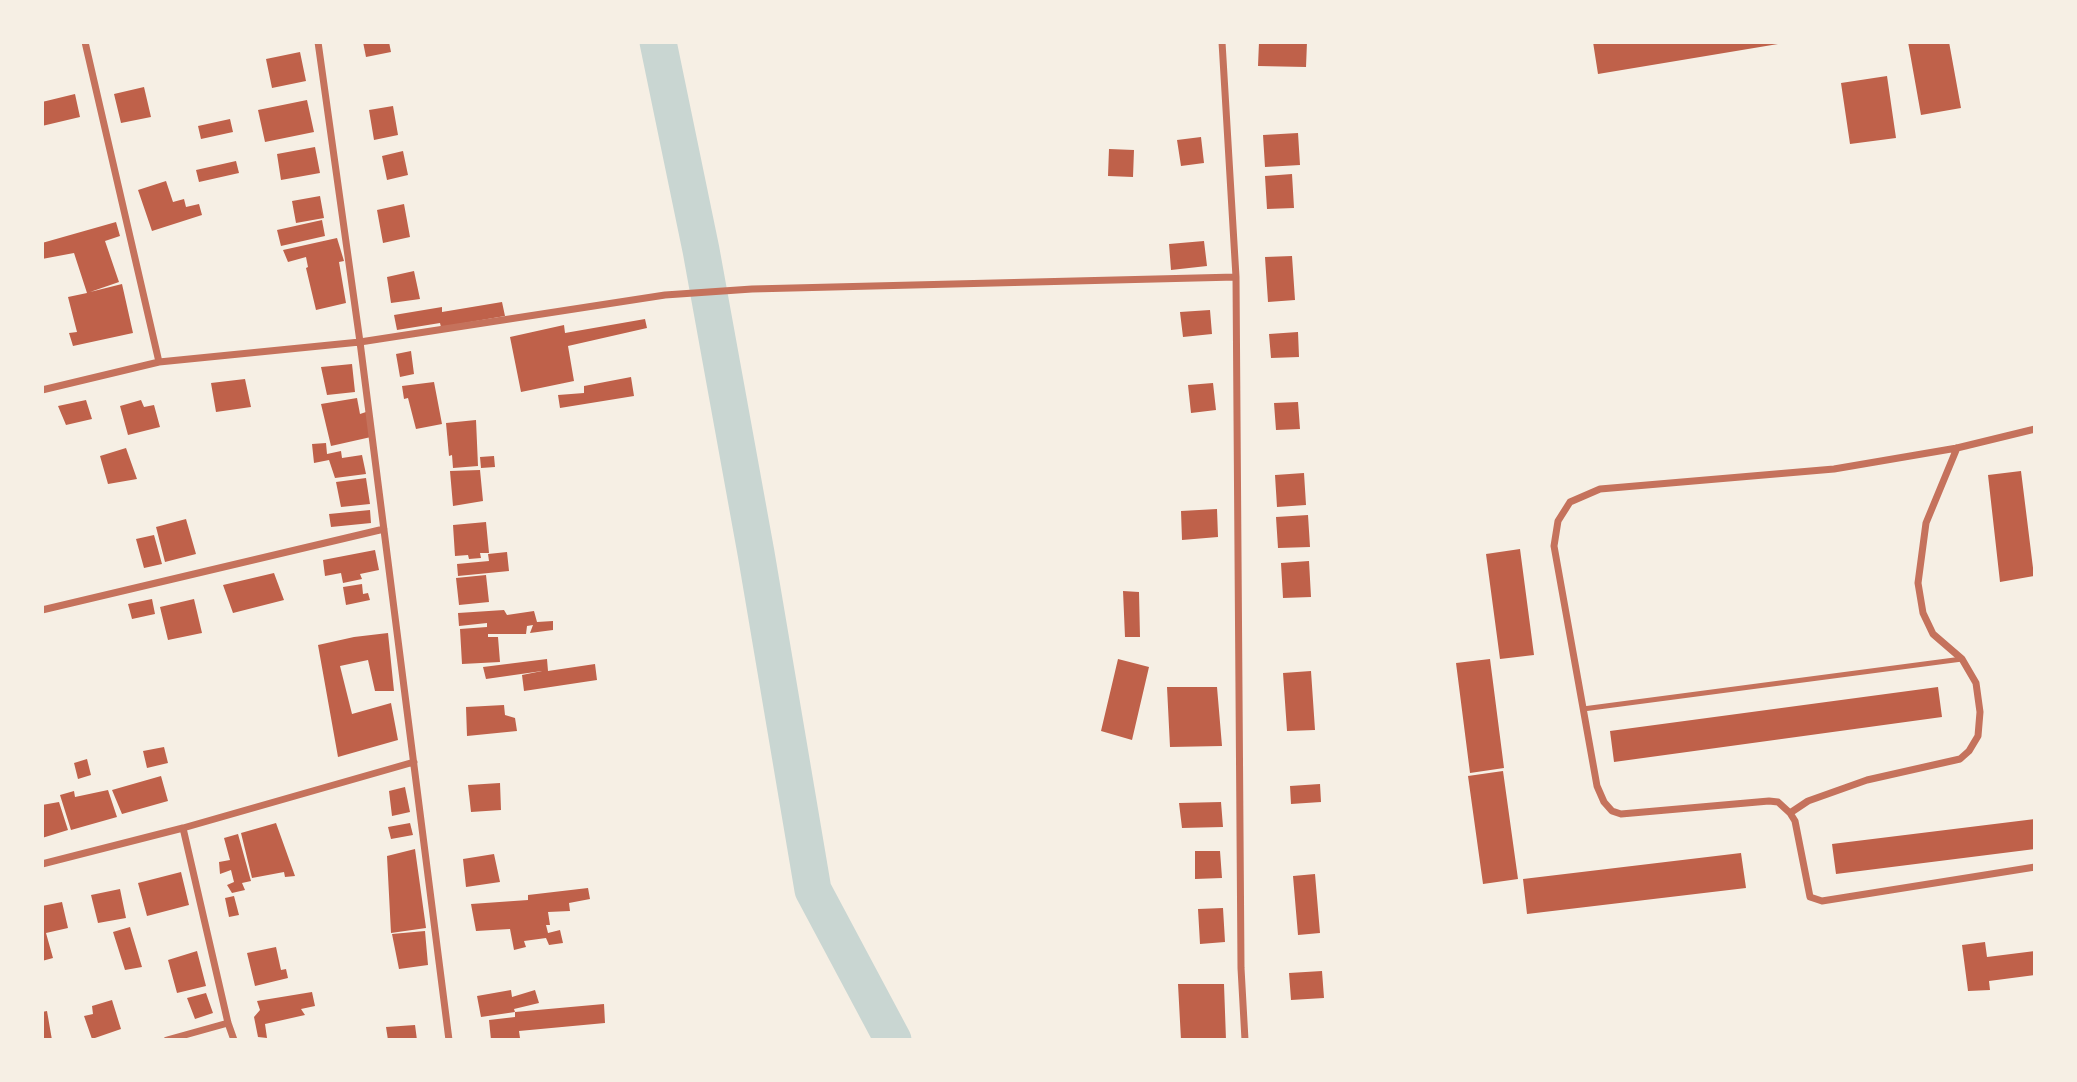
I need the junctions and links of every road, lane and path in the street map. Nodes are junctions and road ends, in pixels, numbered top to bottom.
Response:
1 (85, 42) edge
2 (318, 42) edge
3 (1222, 42) edge
4 (1236, 277) junction
5 (360, 342) junction
6 (159, 362) junction
7 (42, 390) edge
8 (2035, 429) edge
9 (1957, 448) junction
10 (384, 529) junction
11 (42, 610) edge
12 (1962, 659) junction
13 (1583, 709) junction
14 (414, 762) junction
15 (1790, 813) junction
16 (183, 828) junction
17 (42, 864) edge
18 (2035, 867) edge
19 (228, 1023) junction
20 (167, 1040) edge
21 (234, 1040) edge
22 (449, 1040) edge
23 (1245, 1040) edge

1 - 6 street
2 - 5 street
3 - 4 street
4 - 5 street
4 - 23 street
5 - 6 street
5 - 10 street
6 - 7 street
8 - 9 street
9 - 12 street
9 - 13 street
10 - 11 street
10 - 14 street
12 - 13 lane
12 - 15 street
13 - 15 street
14 - 16 street
14 - 22 street
15 - 18 street
16 - 17 street
16 - 19 street
19 - 20 street
19 - 21 street

